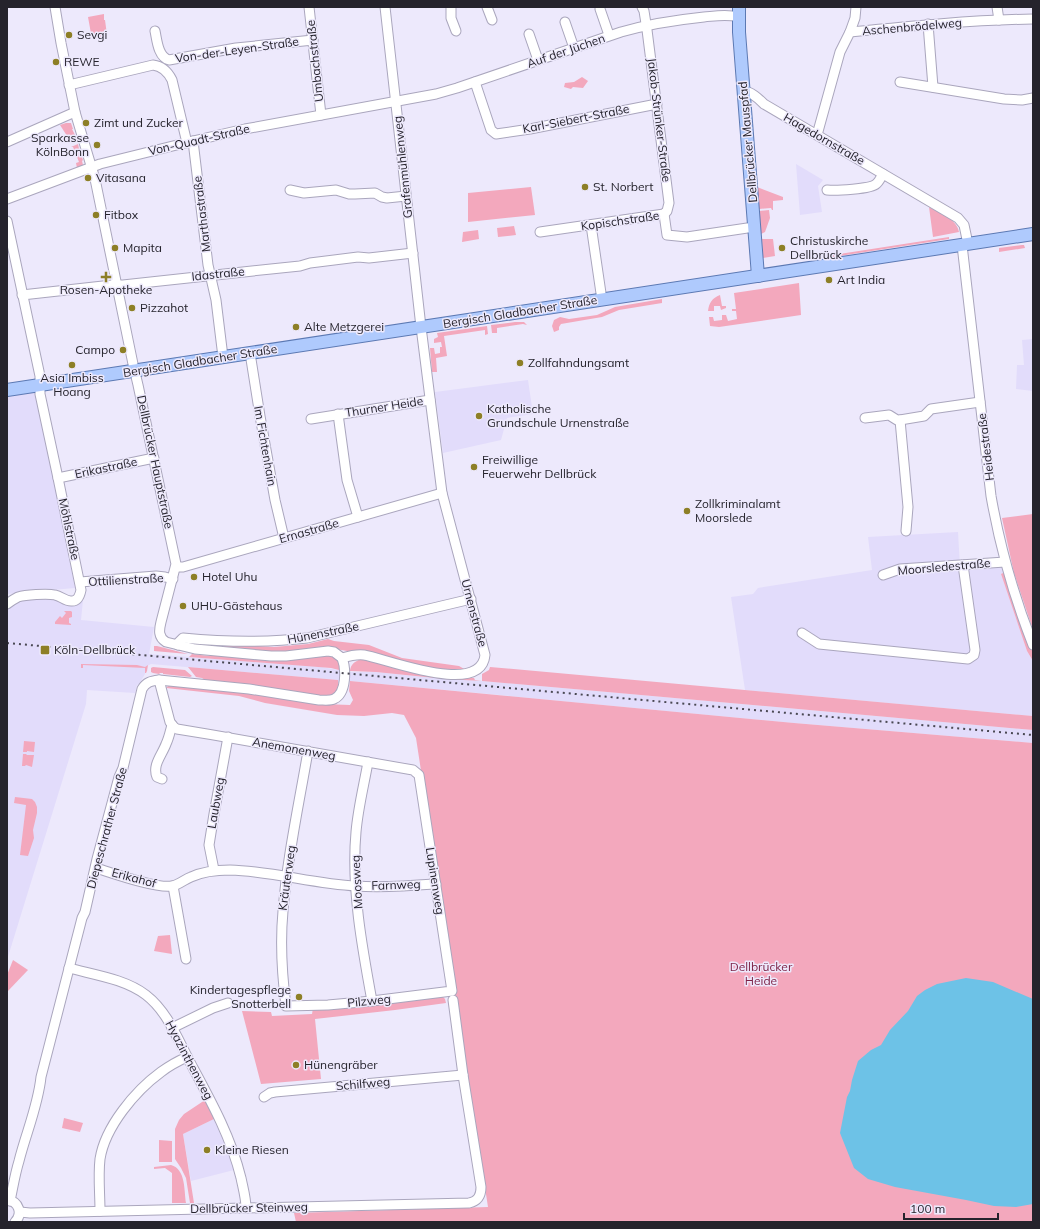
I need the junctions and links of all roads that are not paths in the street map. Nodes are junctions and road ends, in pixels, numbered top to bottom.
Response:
1 (55, 7) edge
2 (309, 7) edge
3 (385, 7) edge
4 (451, 7) edge
5 (488, 7) edge
6 (642, 7) edge
7 (856, 7) edge
8 (997, 7) edge
9 (600, 9) dead end
10 (739, 12) edge
11 (1033, 19) edge
12 (492, 20) dead end
13 (999, 20) junction
14 (565, 22) dead end
15 (646, 24) junction
16 (928, 24) junction
17 (155, 31) dead end
18 (456, 32) dead end
19 (850, 32) junction
20 (529, 34) dead end
21 (609, 35) junction
22 (313, 40) junction
23 (574, 48) junction
24 (538, 60) junction
25 (475, 82) junction
26 (900, 82) dead end
27 (69, 85) junction
28 (933, 87) junction
29 (743, 92) junction
30 (1033, 98) edge
31 (396, 102) junction
32 (657, 104) junction
33 (744, 104) junction
34 (764, 104) junction
35 (74, 112) junction
36 (321, 115) junction
37 (817, 135) junction
38 (7, 142) edge
39 (190, 142) junction
40 (92, 168) junction
41 (883, 174) junction
42 (290, 190) dead end
43 (827, 190) dead end
44 (406, 196) junction
45 (7, 199) edge
46 (664, 214) junction
47 (7, 221) edge
48 (591, 225) junction
49 (754, 227) junction
50 (540, 232) dead end
51 (1033, 234) edge
52 (965, 245) junction
53 (413, 253) junction
54 (210, 275) junction
55 (758, 276) junction
56 (117, 285) junction
57 (22, 295) junction
58 (602, 300) junction
59 (421, 327) junction
60 (250, 353) junction
61 (223, 357) junction
62 (135, 370) junction
63 (40, 385) junction
64 (7, 390) edge
65 (430, 400) junction
66 (980, 402) junction
67 (338, 414) junction
68 (311, 418) dead end
69 (864, 418) dead end
70 (900, 420) junction
71 (154, 458) junction
72 (58, 478) junction
73 (442, 493) junction
74 (358, 517) junction
75 (906, 530) dead end
76 (284, 538) junction
77 (1005, 562) junction
78 (963, 565) junction
79 (176, 567) junction
80 (883, 575) dead end
81 (173, 579) junction
82 (80, 582) junction
83 (471, 599) junction
84 (7, 604) edge
85 (802, 633) dead end
86 (160, 636) joint
87 (178, 645) junction
88 (1033, 645) edge
89 (342, 658) junction
90 (159, 680) junction
91 (172, 725) junction
92 (228, 737) junction
93 (308, 752) junction
94 (368, 762) junction
95 (417, 772) joint
96 (162, 779) dead end
97 (96, 868) junction
98 (214, 870) junction
99 (286, 877) junction
100 (436, 884) junction
101 (173, 886) junction
102 (356, 886) junction
103 (186, 959) dead end
104 (69, 968) junction
105 (452, 995) junction
106 (372, 1001) junction
107 (228, 1003) dead end
108 (286, 1006) joint
109 (172, 1028) junction
110 (187, 1056) junction
111 (463, 1075) junction
112 (264, 1097) dead end
113 (9, 1200) edge
114 (477, 1200) joint
115 (246, 1208) junction
116 (100, 1211) junction
117 (20, 1212) junction
118 (15, 1222) edge

1 - 27 street, Dellbrücker Hauptstraße
2 - 22 street, Umbachstraße
3 - 31 street, Grafenmühlenweg
4 - 18 street
5 - 12 street
6 - 15 street, Jakob-Strünker-Straße
7 - 19 street
8 - 13 street
9 - 21 street
10 - 15 street, Auf der Jüchen
10 - 29 main road, Dellbrücker Mauspfad
11 - 13 street, Aschenbrödelweg
13 - 16 street, Aschenbrödelweg
14 - 23 street
15 - 21 street, Auf der Jüchen
15 - 32 street, Jakob-Strünker-Straße
16 - 19 street, Aschenbrödelweg
16 - 28 street
17 - 22 street, Von-der-Leyen-Straße
19 - 37 street, Aschenbrödelweg
20 - 24 street
21 - 23 street, Auf der Jüchen
22 - 36 street, Umbachstraße
23 - 24 street, Auf der Jüchen
24 - 25 street, Auf der Jüchen
25 - 31 street, Auf der Jüchen
25 - 32 street, Karl-Siebert-Straße
26 - 28 street
27 - 35 street, Dellbrücker Hauptstraße
27 - 39 street, Marthastraße
28 - 30 street
29 - 33 main road, Dellbrücker Mauspfad
29 - 34 street, Hagedornstraße
31 - 36 street, Von-Quadt-Straße
31 - 44 street, Grafenmühlenweg
32 - 46 street, Jakob-Strünker-Straße
33 - 34 street
33 - 49 main road, Dellbrücker Mauspfad
34 - 37 street, Hagedornstraße
35 - 38 street
35 - 40 street, Dellbrücker Hauptstraße
36 - 39 street, Von-Quadt-Straße
37 - 41 street, Hagedornstraße
39 - 40 street, Von-Quadt-Straße
39 - 54 street, Marthastraße
40 - 45 street, Von-Quadt-Straße
40 - 56 street, Dellbrücker Hauptstraße
41 - 43 street
41 - 52 street, Hagedornstraße
42 - 44 street
44 - 53 street, Grafenmühlenweg
46 - 48 street, Kopischstraße
46 - 49 street, Kopischstraße
47 - 57 street, Möhlstraße
48 - 50 street, Kopischstraße
48 - 58 street
49 - 55 main road, Dellbrücker Mauspfad
51 - 52 main road, Bergisch Gladbacher Straße
52 - 55 main road, Bergisch Gladbacher Straße
52 - 66 street, Heidestraße
53 - 54 street, Idastraße
53 - 59 street, Grafenmühlenweg
54 - 56 street, Idastraße
54 - 61 street, Marthastraße
55 - 58 main road, Bergisch Gladbacher Straße
56 - 57 street, Idastraße
56 - 62 street, Dellbrücker Hauptstraße
57 - 63 street, Möhlstraße
58 - 59 main road, Bergisch Gladbacher Straße
59 - 60 main road, Bergisch Gladbacher Straße
59 - 65 street, Urnenstraße
60 - 61 main road, Bergisch Gladbacher Straße
60 - 76 street, Im Fichtenhain
61 - 62 main road, Bergisch Gladbacher Straße
62 - 63 main road, Bergisch Gladbacher Straße
62 - 71 street, Dellbrücker Hauptstraße
63 - 64 main road, Bergisch Gladbacher Straße
63 - 72 street, Möhlstraße
65 - 67 street, Thurner Heide
65 - 73 street, Urnenstraße
66 - 70 street
66 - 77 street, Heidestraße
67 - 68 street, Thurner Heide
67 - 74 street, Thurner Heide
69 - 70 street
70 - 75 street
71 - 72 street, Erikastraße
71 - 79 street, Dellbrücker Hauptstraße
72 - 82 street, Möhlstraße
73 - 74 street, Ernastraße
73 - 83 street, Urnenstraße
74 - 76 street, Ernastraße
76 - 79 street, Ernastraße
77 - 78 street, Moorsledestraße
77 - 88 street, Heidestraße
78 - 80 street, Moorsledestraße
78 - 85 street
79 - 81 street, Dellbrücker Hauptstraße
81 - 82 street, Ottilienstraße
81 - 86 street, Dellbrücker Hauptstraße
82 - 84 street, Möhlstraße
83 - 87 street, Hünenstraße
83 - 89 street, Urnenstraße
86 - 87 street, Urnenstraße
87 - 89 street, Urnenstraße
89 - 90 street
90 - 91 street
90 - 97 street, Diepeschrather Straße
91 - 92 street, Anemonenweg
91 - 96 street
92 - 93 street, Anemonenweg
92 - 98 street, Laubweg
93 - 94 street, Anemonenweg
93 - 99 street, Kräuterweg
94 - 95 street, Anemonenweg
94 - 102 street, Moosweg
95 - 100 street, Lupinenweg
97 - 101 street, Erikahof
97 - 104 street, Diepeschrather Straße
98 - 99 street, Farnweg
98 - 101 street, Erikahof
99 - 102 street, Farnweg
99 - 108 street, Kräuterweg
100 - 102 street, Farnweg
100 - 105 street, Lupinenweg
101 - 103 street, Erikahof
102 - 106 street, Moosweg
104 - 109 street, Hyazinthenweg
104 - 113 street, Diepeschrather Straße
105 - 106 street, Pilzweg
105 - 111 street, Lupinenweg
106 - 108 street, Pilzweg
107 - 109 street
109 - 110 street, Hyazinthenweg
110 - 115 street, Hyazinthenweg
110 - 116 street
111 - 112 street, Schilfweg
111 - 114 street, Lupinenweg
113 - 117 street
114 - 115 street, Dellbrücker Steinweg
115 - 116 street, Dellbrücker Steinweg
116 - 117 street, Dellbrücker Steinweg
117 - 118 street

